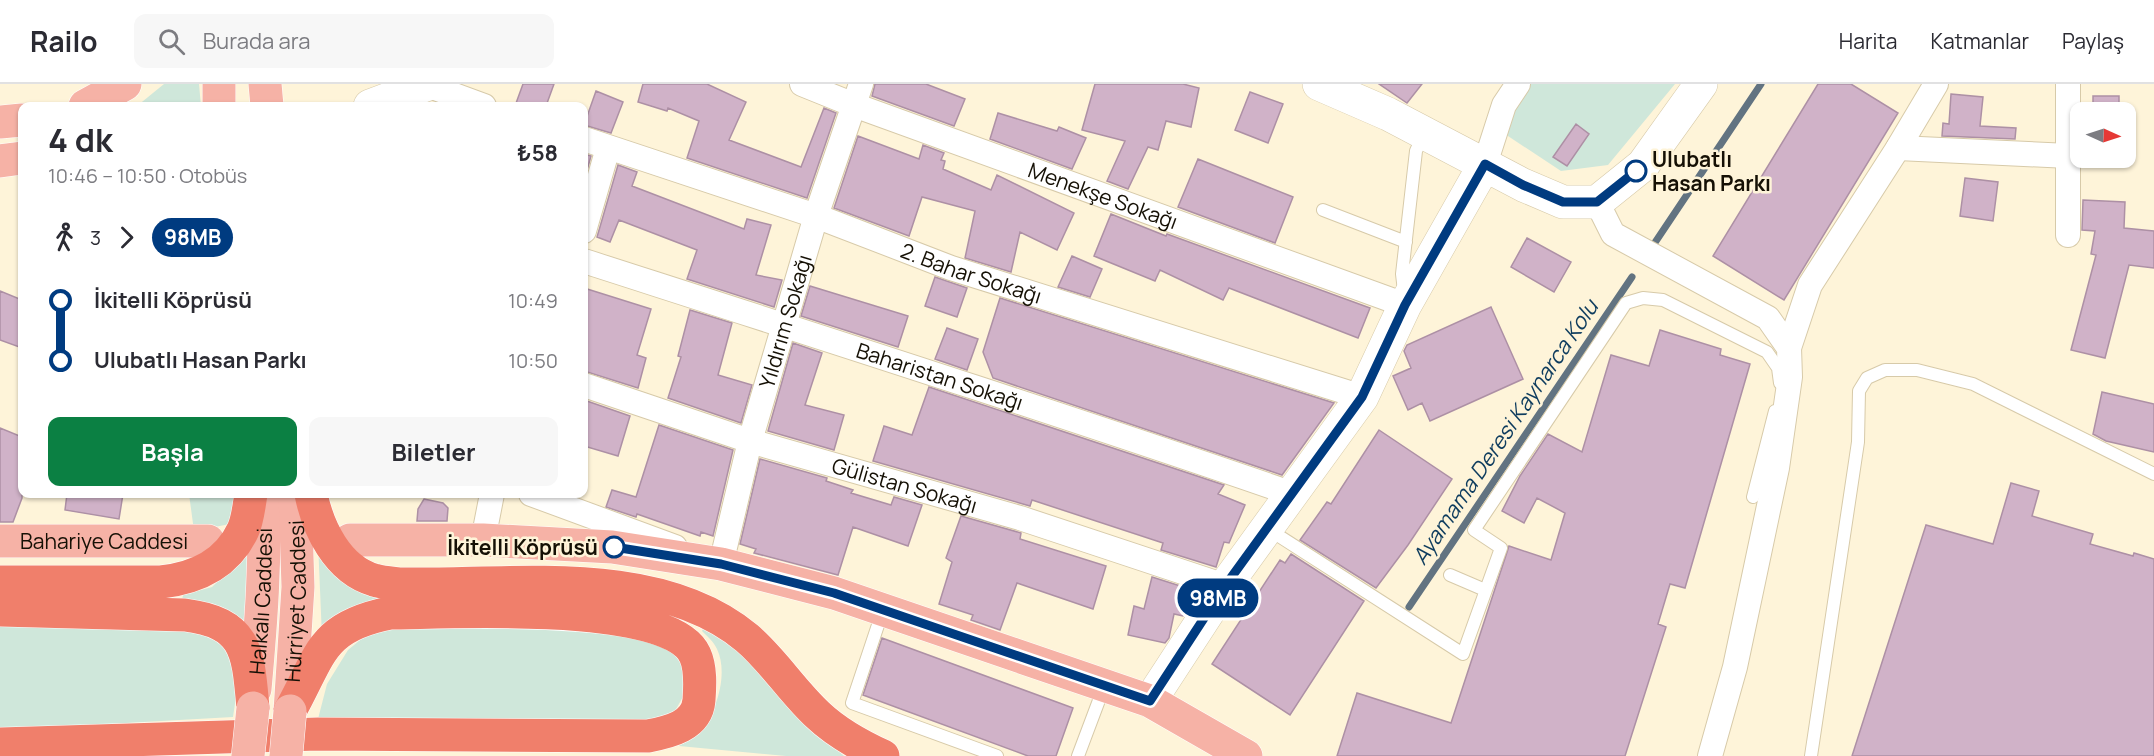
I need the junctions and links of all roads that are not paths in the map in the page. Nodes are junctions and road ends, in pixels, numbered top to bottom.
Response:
1 (125, 84) edge
2 (219, 84) edge
3 (266, 84) edge
4 (369, 84) edge
5 (802, 84) edge
6 (1518, 84) edge
7 (1701, 84) edge
8 (1936, 84) edge
9 (2068, 84) edge
10 (428, 85) edge
11 (1333, 87) edge
12 (857, 95) edge
13 (92, 102) edge
14 (219, 102) edge
15 (267, 102) edge
16 (353, 102) edge
17 (381, 102) edge
18 (473, 102) edge
19 (18, 120) edge
20 (0, 122) edge
21 (1424, 132) junction
22 (588, 140) edge
23 (608, 148) junction
24 (1898, 148) junction
25 (2069, 156) junction
26 (18, 159) edge
27 (0, 161) edge
28 (1485, 164) junction
29 (1597, 202) junction
30 (1323, 210) dead end
31 (816, 216) junction
32 (588, 217) edge
33 (2068, 235) dead end
34 (1406, 242) junction
35 (588, 262) edge
36 (1405, 305) junction
37 (785, 326) junction
38 (1789, 348) junction
39 (588, 386) edge
40 (1362, 397) junction
41 (750, 441) junction
42 (2154, 474) edge
43 (1293, 494) junction
44 (1753, 497) dead end
45 (250, 498) edge
46 (263, 498) edge
47 (295, 498) edge
48 (312, 498) edge
49 (491, 498) edge
50 (542, 498) edge
51 (1268, 529) junction
52 (351, 540) dead end
53 (483, 540) junction
54 (0, 541) edge
55 (208, 541) dead end
56 (721, 564) junction
57 (1450, 575) dead end
58 (0, 582) edge
59 (1225, 586) junction
60 (1485, 590) junction
61 (883, 609) junction
62 (0, 610) edge
63 (1104, 685) junction
64 (1150, 701) junction
65 (253, 708) junction
66 (290, 711) junction
67 (518, 736) junction
68 (2, 744) edge
69 (248, 756) edge
70 (286, 756) edge
71 (671, 756) edge
72 (883, 756) edge
73 (997, 756) edge
74 (1078, 756) edge
75 (1246, 756) edge
76 (1710, 756) edge
77 (1811, 756) edge

1 - 13 main road
2 - 14 main road
3 - 15 main road
4 - 16 main road
5 - 12 street, Menekşe Sokağı
6 - 28 street
7 - 29 main road
8 - 24 street
9 - 25 street
10 - 17 main road
10 - 18 street
11 - 21 main road
12 - 31 street, Yıldırım Sokağı
12 - 36 street, Menekşe Sokağı
19 - 20 main road
21 - 28 main road
21 - 34 lane
22 - 23 street, 2. Bahar Sokağı
23 - 31 street, 2. Bahar Sokağı
23 - 32 street
24 - 25 street
24 - 38 street
25 - 33 street
26 - 27 main road
28 - 29 main road
28 - 36 main road
29 - 38 street
30 - 34 lane
31 - 37 street, Yıldırım Sokağı
31 - 40 street, 2. Bahar Sokağı
34 - 36 lane
35 - 37 street, Baharistan Sokağı
36 - 40 main road
37 - 41 street, Yıldırım Sokağı
37 - 43 street, Baharistan Sokağı
38 - 76 street
39 - 41 street, Gülistan Sokağı
40 - 43 main road
41 - 56 street, Yıldırım Sokağı
41 - 59 street, Gülistan Sokağı
42 - 77 lane
43 - 51 main road
44 - 60 lane
45 - 58 highway
46 - 65 main road, Halkalı Caddesi
47 - 66 main road, Hürriyet Caddesi
48 - 72 highway
49 - 53 street
50 - 56 street
51 - 59 main road
51 - 60 lane
52 - 53 main road
53 - 56 main road
54 - 55 main road, Bahariye Caddesi
56 - 61 main road
57 - 60 lane
59 - 64 main road
61 - 63 main road
61 - 73 lane
62 - 65 highway
63 - 64 main road
63 - 74 lane
64 - 75 main road
65 - 69 main road, bridge
66 - 67 highway
66 - 70 main road, bridge
67 - 68 highway
67 - 71 highway

